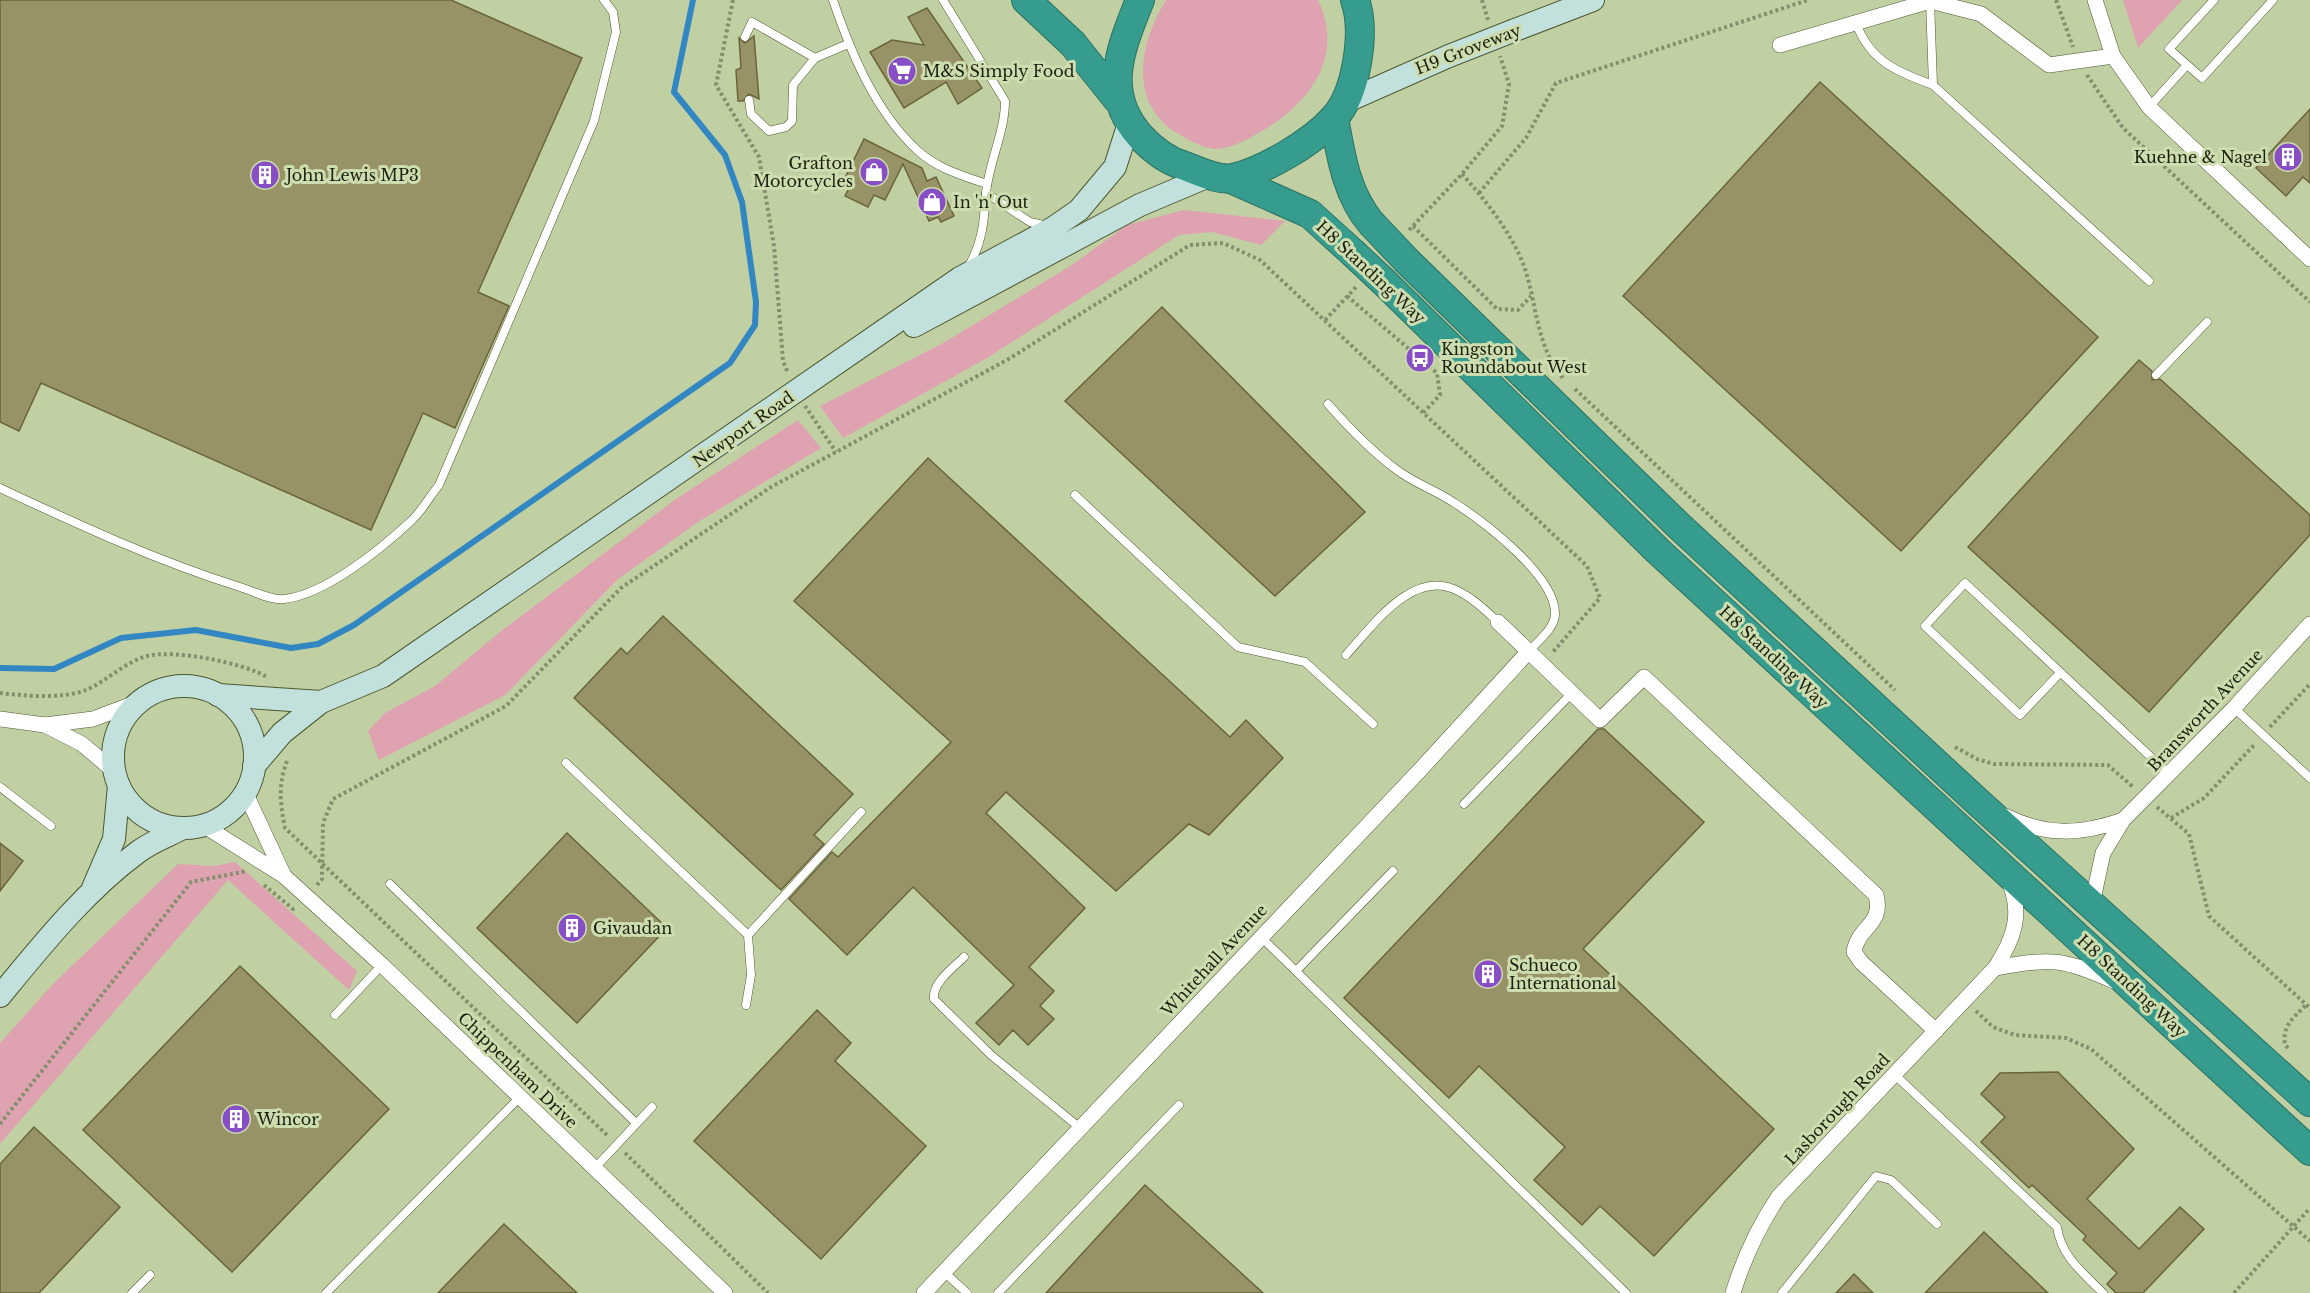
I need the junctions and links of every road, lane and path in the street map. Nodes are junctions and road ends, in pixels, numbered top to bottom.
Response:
1 (604, 0) edge
2 (733, 0) edge
3 (833, 0) edge
4 (943, 0) edge
5 (1026, 0) edge
6 (1140, 0) edge
7 (1355, 0) edge
8 (1482, 0) edge
9 (1593, 0) edge
10 (1808, 0) edge
11 (2056, 0) edge
12 (2095, 0) edge
13 (2214, 0) edge
14 (2273, 0) edge
15 (1930, 1) edge
16 (1489, 21) dead end
17 (1856, 23) junction
18 (745, 37) dead end
19 (848, 44) junction
20 (1780, 45) dead end
21 (1499, 52) dead end
22 (2113, 56) junction
23 (816, 58) junction
24 (2080, 61) junction
25 (2186, 66) junction
26 (1933, 85) junction
27 (749, 100) dead end
28 (2149, 107) junction
29 (1340, 110) junction
30 (1123, 111) junction
31 (1221, 177) junction
32 (986, 189) junction
33 (1479, 193) junction
34 (1413, 226) dead end
35 (1053, 228) junction
36 (2310, 259) edge
37 (960, 278) junction
38 (2150, 281) dead end
39 (1347, 296) dead end
40 (1531, 296) junction
41 (2310, 302) edge
42 (2207, 322) dead end
43 (2156, 375) dead end
44 (795, 393) junction
45 (1328, 404) dead end
46 (1424, 413) junction
47 (836, 452) junction
48 (0, 488) edge
49 (1075, 495) dead end
50 (1498, 622) joint
51 (2310, 624) edge
52 (1529, 651) junction
53 (1346, 655) dead end
54 (1542, 664) junction
55 (2060, 673) junction
56 (2310, 684) edge
57 (0, 693) edge
58 (1572, 693) junction
59 (218, 694) junction
60 (1902, 697) dead end
61 (269, 700) junction
62 (138, 702) junction
63 (321, 702) junction
64 (2234, 708) junction
65 (0, 718) edge
66 (1373, 724) dead end
67 (45, 725) junction
68 (282, 733) junction
69 (2263, 735) junction
70 (1954, 746) dead end
71 (566, 763) dead end
72 (254, 766) junction
73 (2169, 774) junction
74 (116, 778) junction
75 (2310, 778) edge
76 (0, 788) edge
77 (245, 792) junction
78 (2146, 798) junction
79 (1464, 804) dead end
80 (1980, 804) junction
81 (861, 812) dead end
82 (2171, 818) junction
83 (2123, 820) junction
84 (51, 826) dead end
85 (193, 826) junction
86 (322, 866) junction
87 (2004, 869) junction
88 (1393, 871) dead end
89 (284, 876) junction
90 (390, 884) dead end
91 (90, 895) junction
92 (307, 897) junction
93 (2092, 904) junction
94 (748, 935) junction
95 (1261, 937) junction
96 (964, 957) dead end
97 (382, 965) junction
98 (1995, 968) junction
99 (1296, 971) junction
100 (2141, 993) junction
101 (0, 996) edge
102 (1965, 1000) junction
103 (746, 1005) dead end
104 (2308, 1007) edge
105 (336, 1015) dead end
106 (1936, 1031) junction
107 (2293, 1053) dead end
108 (1894, 1074) junction
109 (520, 1096) junction
110 (2310, 1102) edge
111 (1179, 1105) dead end
112 (652, 1107) dead end
113 (0, 1124) edge
114 (636, 1124) junction
115 (1080, 1128) junction
116 (617, 1144) junction
117 (2310, 1150) edge
118 (595, 1168) junction
119 (2310, 1208) edge
120 (1937, 1224) dead end
121 (2293, 1227) junction
122 (2310, 1241) edge
123 (944, 1272) junction
124 (150, 1275) dead end
125 (132, 1293) edge
126 (326, 1293) edge
127 (726, 1293) edge
128 (768, 1293) edge
129 (924, 1293) edge
130 (967, 1293) edge
131 (998, 1293) edge
132 (1626, 1293) edge
133 (1733, 1293) edge
134 (1782, 1293) edge
135 (2103, 1293) edge
136 (2234, 1293) edge

1 - 48 lane
2 - 44 path
3 - 19 lane
4 - 32 lane
5 - 30 highway
6 - 30 highway
7 - 29 highway
8 - 16 path
9 - 29 street, H9 Groveway, bridge
10 - 33 path
11 - 24 path
12 - 22 street
13 - 25 lane
14 - 25 lane
15 - 17 street
15 - 24 street
15 - 26 lane
17 - 20 street
17 - 26 lane
18 - 23 lane
19 - 23 lane
19 - 32 lane
21 - 33 path
22 - 24 street
22 - 28 street
23 - 27 lane
24 - 41 path
25 - 28 lane
26 - 38 lane
28 - 36 street
29 - 31 highway
29 - 80 highway, H8 Standing Way, bridge
30 - 31 highway, H8 Standing Way
30 - 35 street, Newport Road
31 - 44 street
31 - 87 highway, H8 Standing Way, bridge
32 - 35 lane
32 - 37 lane
33 - 40 path
34 - 40 path
35 - 37 street, Newport Road
37 - 44 street, Newport Road
39 - 46 path
40 - 60 path
42 - 43 lane
44 - 47 path
44 - 63 street, Newport Road
45 - 52 lane
46 - 47 path
46 - 54 path
47 - 86 path
49 - 66 lane
50 - 52 street
50 - 53 lane
51 - 64 street, Bransworth Avenue
52 - 54 street
52 - 95 street, Whitehall Avenue
54 - 58 street
55 - 55 lane
55 - 73 lane
56 - 69 path
57 - 61 path
58 - 79 lane
58 - 106 street
59 - 61 street, Newport Road
59 - 62 street
59 - 72 street
61 - 63 street, Newport Road
62 - 67 street
62 - 74 street
63 - 68 street, Newport Road
64 - 69 lane
64 - 73 street, Bransworth Avenue
65 - 67 street
67 - 74 street
68 - 72 street, Newport Road
68 - 86 path
69 - 75 lane
69 - 82 path
70 - 78 path
71 - 94 lane
72 - 77 street
73 - 78 street, Bransworth Avenue
74 - 85 street
74 - 91 street
76 - 84 lane
77 - 85 street
77 - 89 street, Chippenham Drive
78 - 82 path
78 - 83 street, Bransworth Avenue
80 - 83 street, Bransworth Avenue
80 - 93 highway, H8 Standing Way
81 - 94 lane
82 - 104 path
83 - 93 street, Bransworth Avenue
85 - 89 street, Chippenham Drive
85 - 91 street
86 - 92 path
86 - 116 path
87 - 98 street, Lasborough Road
87 - 100 highway, H8 Standing Way
88 - 99 lane
89 - 92 street, Chippenham Drive
90 - 114 lane
91 - 101 street
92 - 97 street, Chippenham Drive
92 - 113 path
93 - 110 highway, H8 Standing Way
94 - 103 lane
95 - 99 lane
95 - 115 street, Whitehall Avenue
96 - 115 lane
97 - 105 lane
97 - 109 street, Chippenham Drive
98 - 100 street
98 - 102 street, Lasborough Road
99 - 132 lane
100 - 117 highway, H8 Standing Way
102 - 106 street, Lasborough Road
102 - 121 path
104 - 107 path
106 - 108 street, Lasborough Road
108 - 133 street, Lasborough Road
108 - 135 lane
109 - 118 street, Chippenham Drive
109 - 126 lane
111 - 131 lane
112 - 114 lane
114 - 116 lane
115 - 123 street, Whitehall Avenue
116 - 118 lane
116 - 128 path
118 - 127 street, Chippenham Drive
119 - 121 path
120 - 134 lane
121 - 122 path
121 - 136 path
123 - 129 street, Whitehall Avenue
123 - 130 lane
124 - 125 lane

